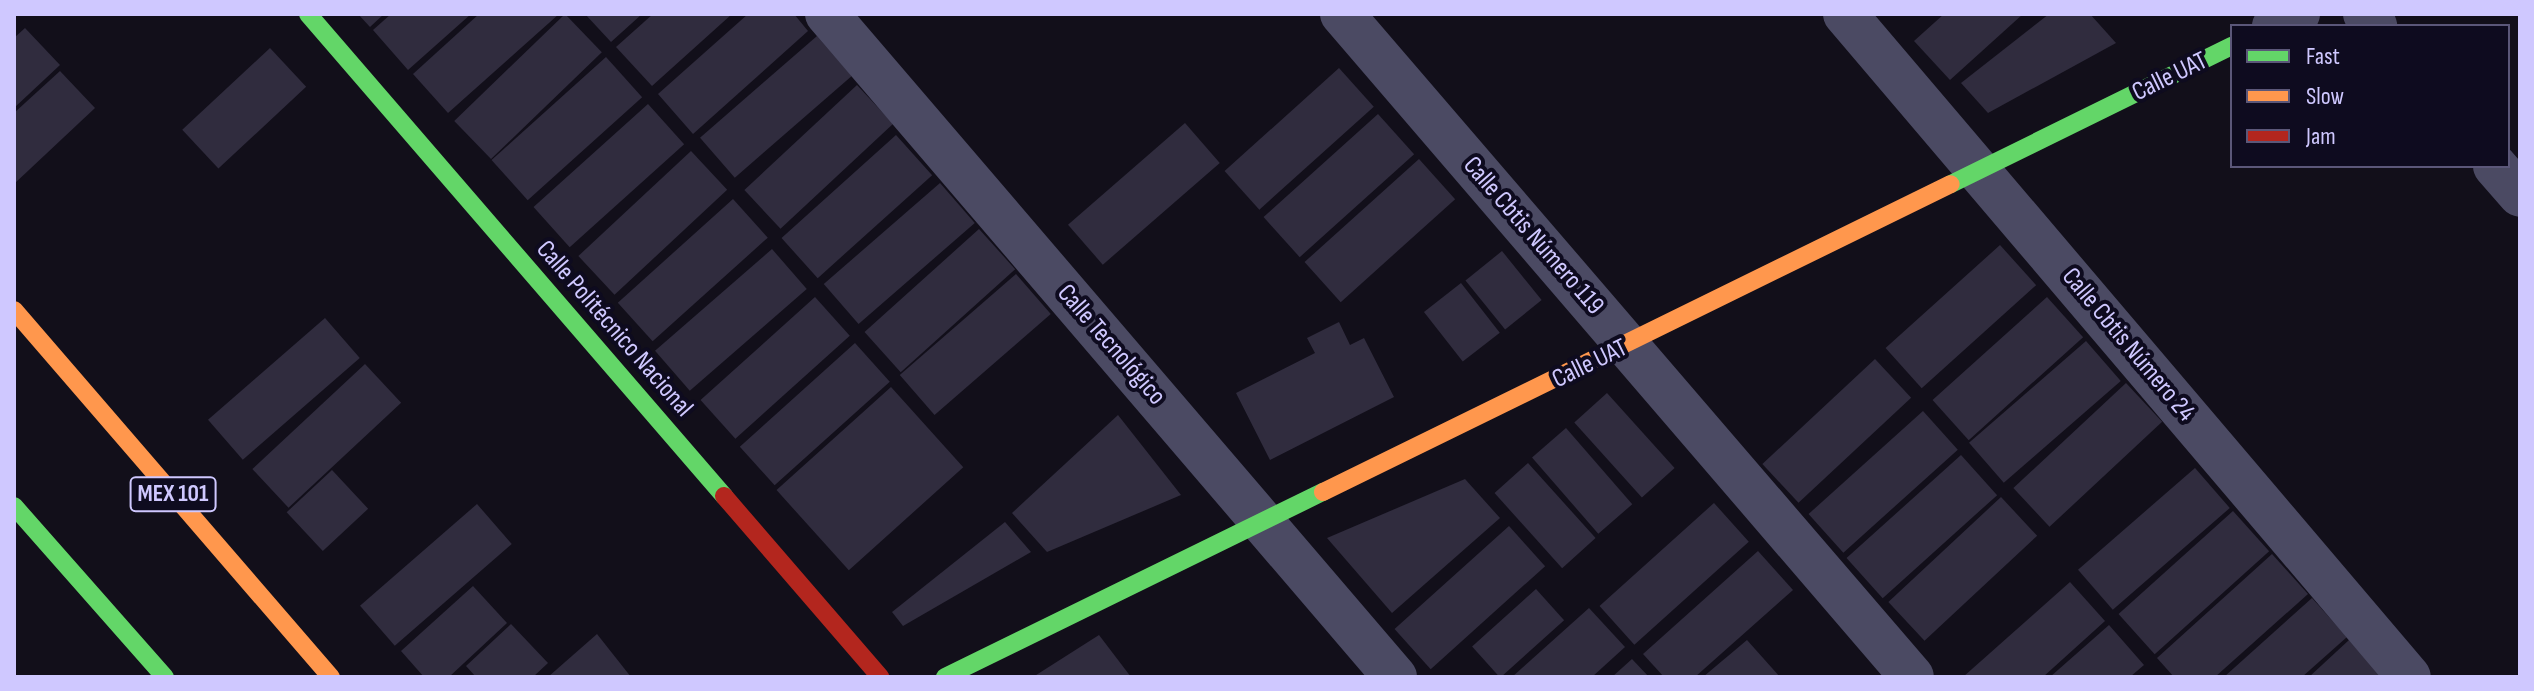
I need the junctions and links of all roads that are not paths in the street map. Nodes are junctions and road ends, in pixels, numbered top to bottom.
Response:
1 (308, 14) edge
2 (827, 14) edge
3 (1342, 14) edge
4 (1845, 14) edge
5 (2298, 14) edge
6 (2278, 24) edge
7 (2230, 47) edge
8 (2497, 168) edge
9 (1979, 170) junction
10 (2520, 195) edge
11 (14, 310) edge
12 (1628, 346) junction
13 (14, 506) edge
14 (1264, 525) junction
15 (165, 677) edge
16 (331, 677) edge
17 (880, 677) edge
18 (945, 677) edge
19 (1395, 677) edge
20 (1912, 677) edge
21 (2409, 677) edge

1 - 17 street, Calle Politécnico Nacional
2 - 14 street, Calle Tecnológico
3 - 12 street, Calle Cbtis Número 119
4 - 9 street, Calle Cbtis Número 24
5 - 6 street
7 - 9 street, Calle UAT
8 - 10 street
9 - 12 street, Calle UAT
9 - 21 street, Calle Cbtis Número 24
11 - 16 street, MEX 101
12 - 14 street, Calle UAT
12 - 20 street, Calle Cbtis Número 119
13 - 15 street
14 - 18 street, Calle UAT
14 - 19 street, Calle Tecnológico

